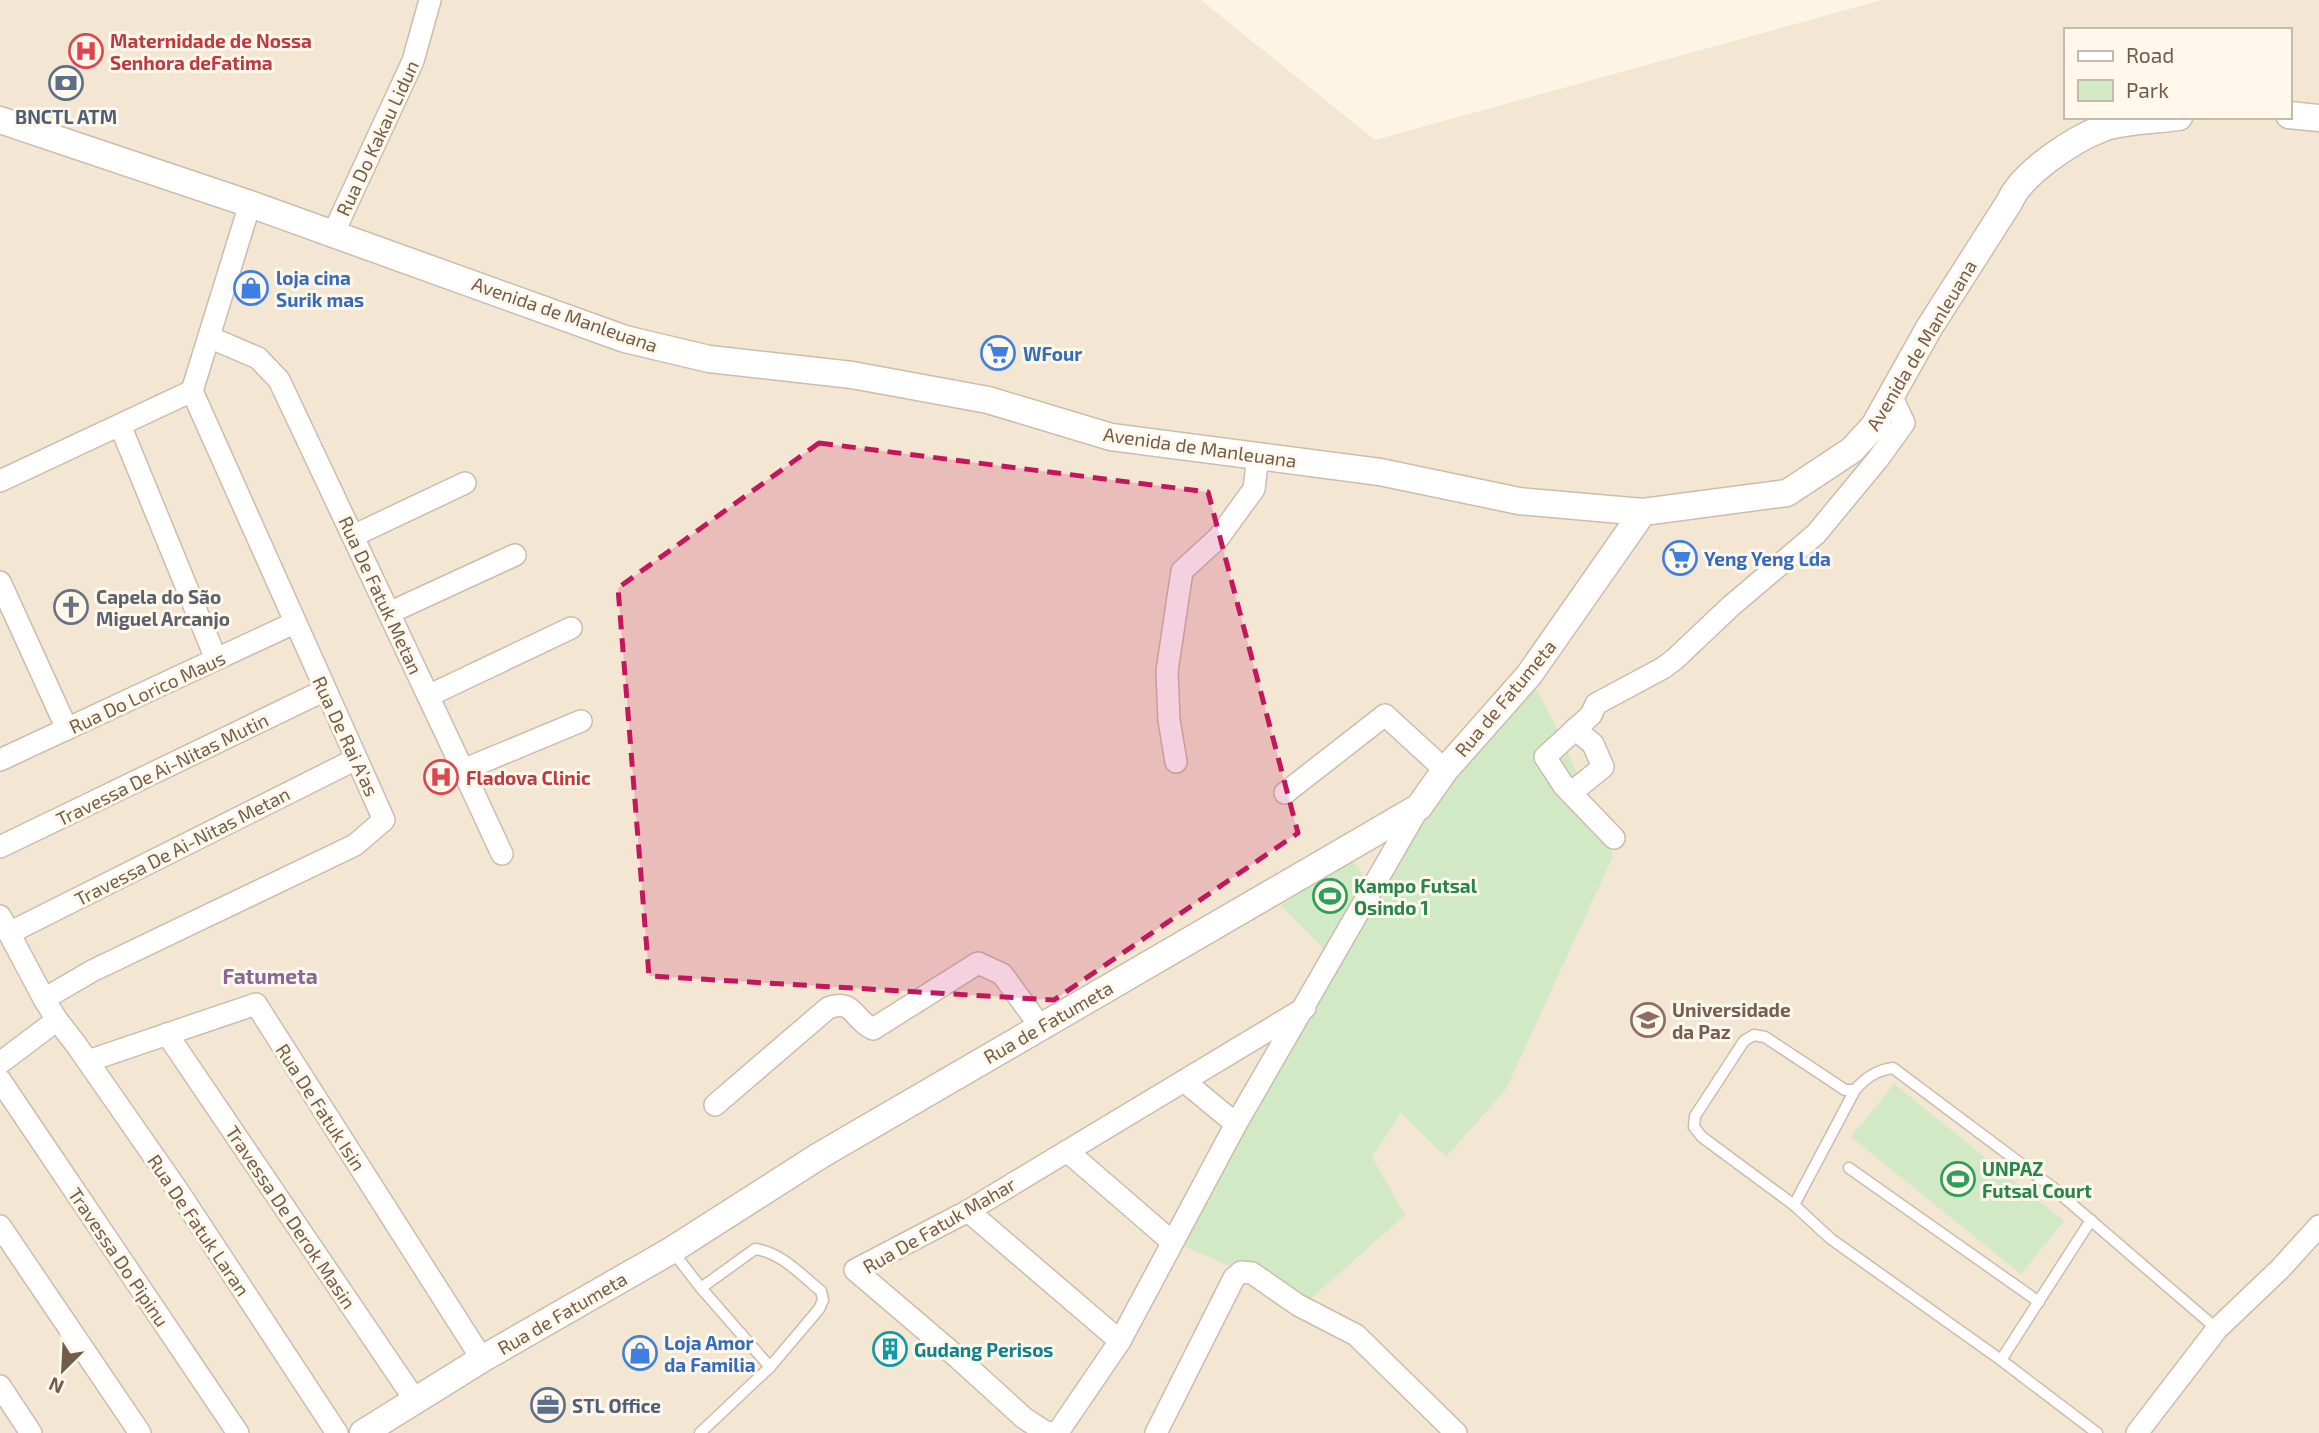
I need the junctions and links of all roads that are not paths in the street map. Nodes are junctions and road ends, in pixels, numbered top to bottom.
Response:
1 (430, 0) edge
2 (2291, 115) edge
3 (2319, 118) edge
4 (2165, 119) edge
5 (0, 120) edge
6 (250, 204) junction
7 (333, 234) junction
8 (209, 337) junction
9 (192, 391) junction
10 (1891, 395) junction
11 (120, 425) junction
12 (1258, 456) junction
13 (0, 481) edge
14 (465, 483) dead end
15 (1643, 512) junction
16 (353, 536) junction
17 (516, 555) dead end
18 (0, 582) edge
19 (389, 613) junction
20 (294, 623) junction
21 (571, 628) dead end
22 (216, 659) junction
23 (325, 690) junction
24 (428, 696) junction
25 (582, 721) dead end
26 (67, 729) junction
27 (1575, 729) junction
28 (1, 758) edge
29 (356, 759) junction
30 (1176, 762) dead end
31 (463, 770) junction
32 (1445, 770) junction
33 (1285, 793) dead end
34 (1571, 793) junction
35 (1419, 807) junction
36 (1614, 838) dead end
37 (0, 847) edge
38 (502, 855) dead end
39 (4, 925) edge
40 (44, 999) junction
41 (1305, 1007) junction
42 (57, 1020) junction
43 (1040, 1026) junction
44 (167, 1034) junction
45 (88, 1061) junction
46 (0, 1063) edge
47 (0, 1080) edge
48 (1184, 1081) junction
49 (1855, 1090) junction
50 (715, 1105) dead end
51 (1236, 1124) junction
52 (1067, 1150) junction
53 (1849, 1168) dead end
54 (1794, 1205) junction
55 (968, 1211) junction
56 (2091, 1220) junction
57 (0, 1226) edge
58 (2319, 1226) edge
59 (1171, 1241) junction
60 (671, 1250) junction
61 (701, 1288) junction
62 (2039, 1301) junction
63 (2217, 1329) junction
64 (1120, 1340) junction
65 (482, 1359) junction
66 (2001, 1360) junction
67 (770, 1367) junction
68 (0, 1386) edge
69 (415, 1400) junction
70 (378, 1429) edge
71 (1059, 1432) edge
72 (30, 1433) edge
73 (140, 1433) edge
74 (238, 1433) edge
75 (337, 1433) edge
76 (700, 1433) edge
77 (1156, 1433) edge
78 (1456, 1433) edge
79 (2097, 1433) edge
80 (2137, 1433) edge

1 - 7 street, Rua Do Kakau Lidun
2 - 3 street
4 - 10 street, Avenida de Manleuana
5 - 6 street, Avenida de Manleuana
6 - 7 street, Avenida de Manleuana
6 - 8 street
7 - 12 street, Avenida de Manleuana
8 - 9 street
8 - 16 street, Rua De Fatuk Metan
9 - 11 street
9 - 20 street, Rua De Rai A’as
10 - 15 street, Avenida de Manleuana
10 - 27 street
11 - 13 street
11 - 22 street
12 - 15 street, Avenida de Manleuana
12 - 30 street
14 - 16 street
15 - 32 street, Rua de Fatumeta
16 - 19 street, Rua De Fatuk Metan
17 - 19 street
18 - 26 street
19 - 24 street, Rua De Fatuk Metan
20 - 22 street, Rua Do Lorico Maus
20 - 23 street, Rua De Rai A’as
21 - 24 street
22 - 26 street, Rua Do Lorico Maus
23 - 29 street, Rua De Rai A’as
23 - 37 street, Travessa De Ai-Nitas Mutin
24 - 31 street, Rua De Fatuk Metan
25 - 31 street
26 - 28 street, Rua Do Lorico Maus
27 - 34 street
27 - 34 street
29 - 39 street, Travessa De Ai-Nitas Metan
29 - 40 street, Rua De Rai A’as
31 - 38 street, Rua De Fatuk Metan
32 - 33 street
32 - 35 street, Rua de Fatumeta
34 - 36 street
35 - 41 street, Rua De Fatuk Mahar
35 - 43 street, Rua de Fatumeta
39 - 40 street
40 - 42 street
41 - 48 street, Rua De Fatuk Mahar
41 - 51 street, Rua De Fatuk Mahar
42 - 45 street, Rua De Fatuk Laran
42 - 46 street
43 - 50 street
43 - 60 street, Rua de Fatumeta
44 - 45 street, Rua De Fatuk Isin
44 - 65 street, Rua De Fatuk Isin
44 - 69 street, Travessa De Derok Masin
45 - 75 street, Rua De Fatuk Laran
47 - 74 street, Travessa Do Pipinu
48 - 51 street
48 - 52 street, Rua De Fatuk Mahar
49 - 54 lane
49 - 54 lane
49 - 56 lane
51 - 59 street, Rua De Fatuk Mahar
52 - 55 street, Rua De Fatuk Mahar
52 - 59 street
53 - 62 lane
54 - 66 lane
55 - 64 street
55 - 71 street, Rua De Fatuk Mahar
56 - 62 lane
56 - 63 lane
57 - 73 street
58 - 63 street
59 - 64 street, Rua De Fatuk Mahar
60 - 61 lane
60 - 65 street, Rua de Fatumeta
61 - 67 lane
61 - 67 lane
62 - 66 lane
63 - 80 street
64 - 71 street, Rua De Fatuk Mahar
65 - 69 street, Rua de Fatumeta
66 - 79 lane
67 - 76 lane
68 - 72 street
69 - 70 street, Rua de Fatumeta
77 - 78 street

